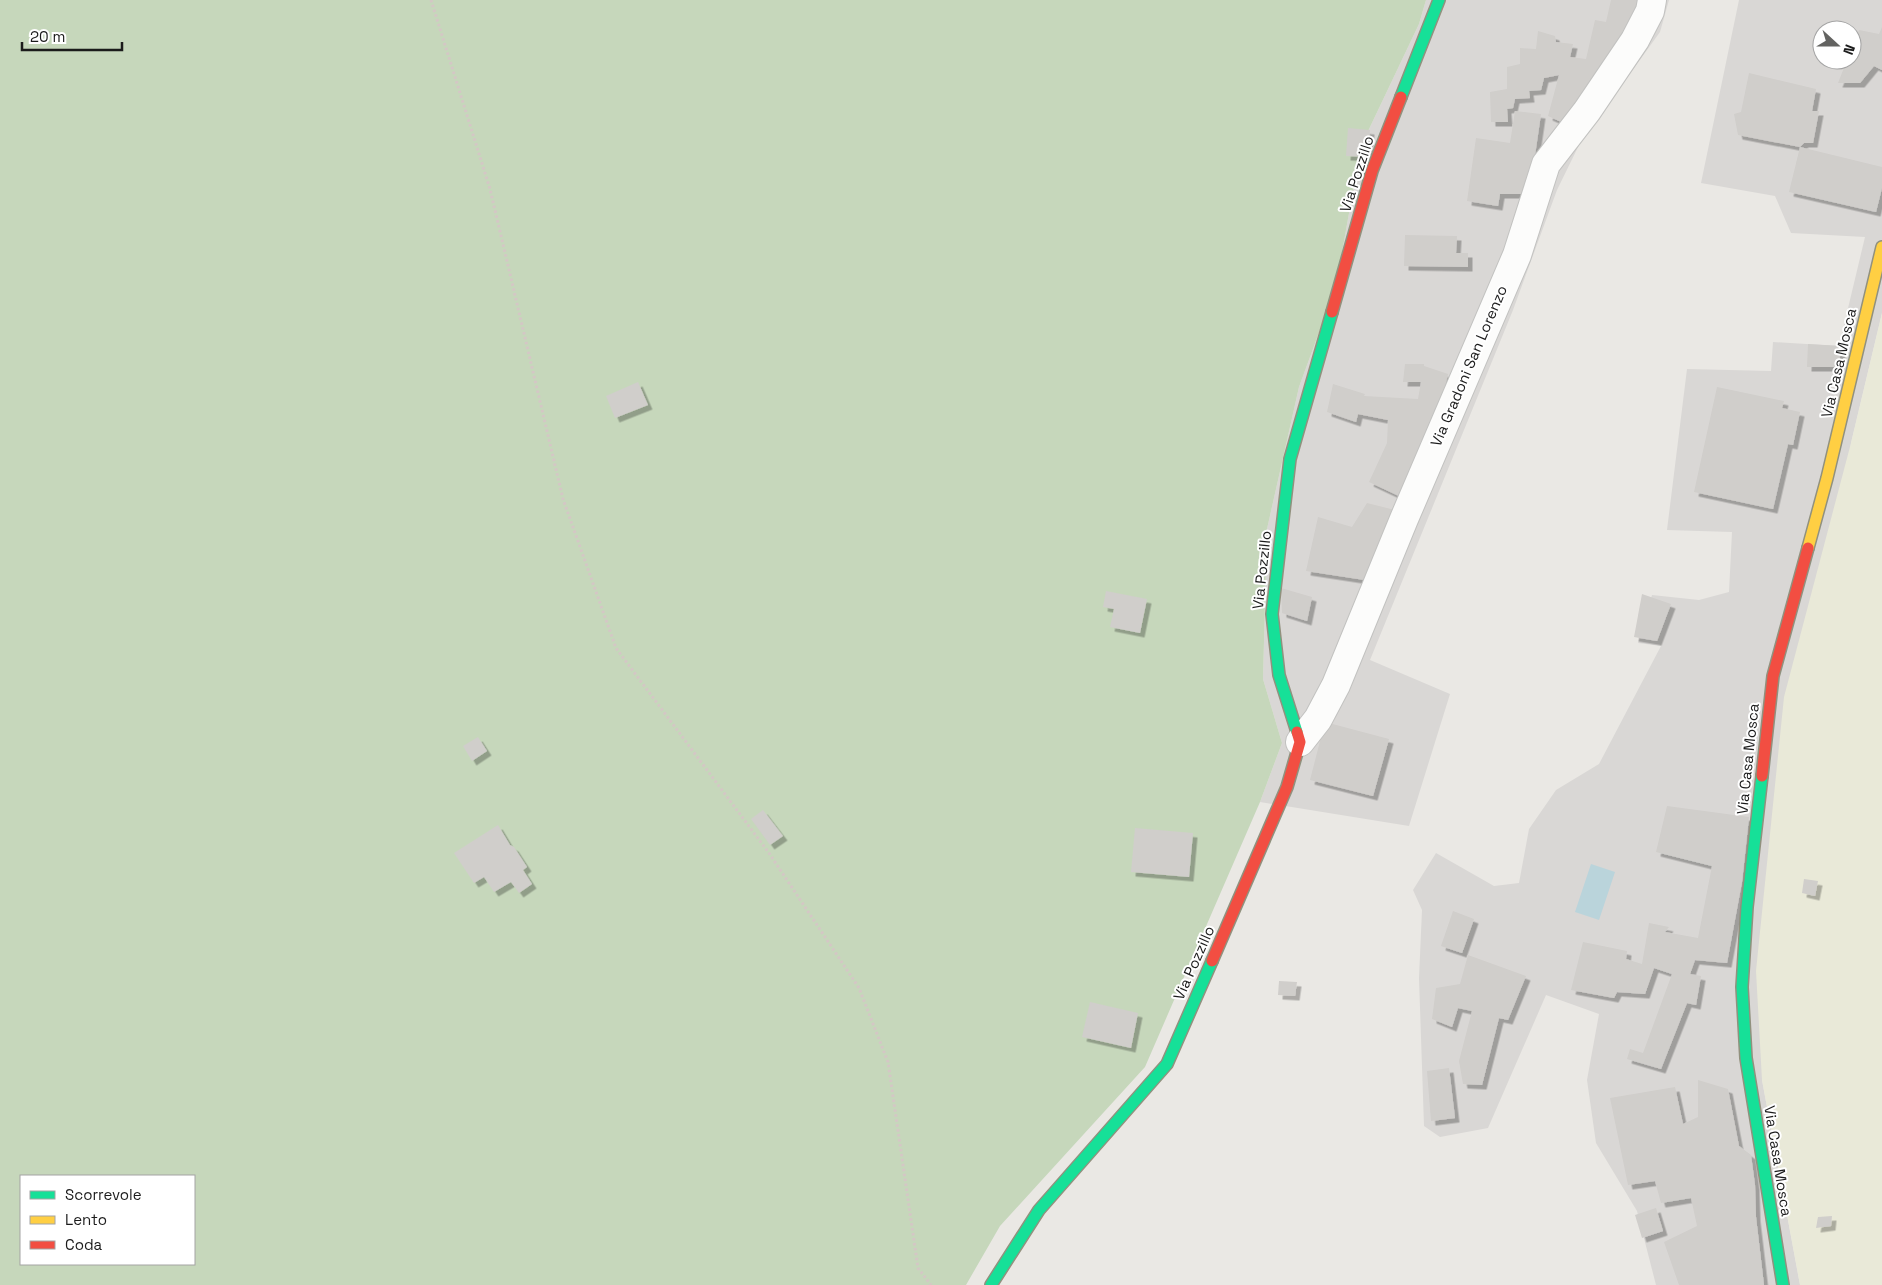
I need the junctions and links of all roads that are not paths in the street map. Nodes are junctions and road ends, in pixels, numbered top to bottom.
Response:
1 (1439, 0) edge
2 (1652, 0) edge
3 (1882, 246) edge
4 (1300, 742) junction
5 (991, 1285) edge
6 (1784, 1285) edge

1 - 4 street, Via Pozzillo
2 - 4 street, Via Gradoni San Lorenzo
3 - 6 street, Via Casa Mosca
4 - 5 street, Via Pozzillo

